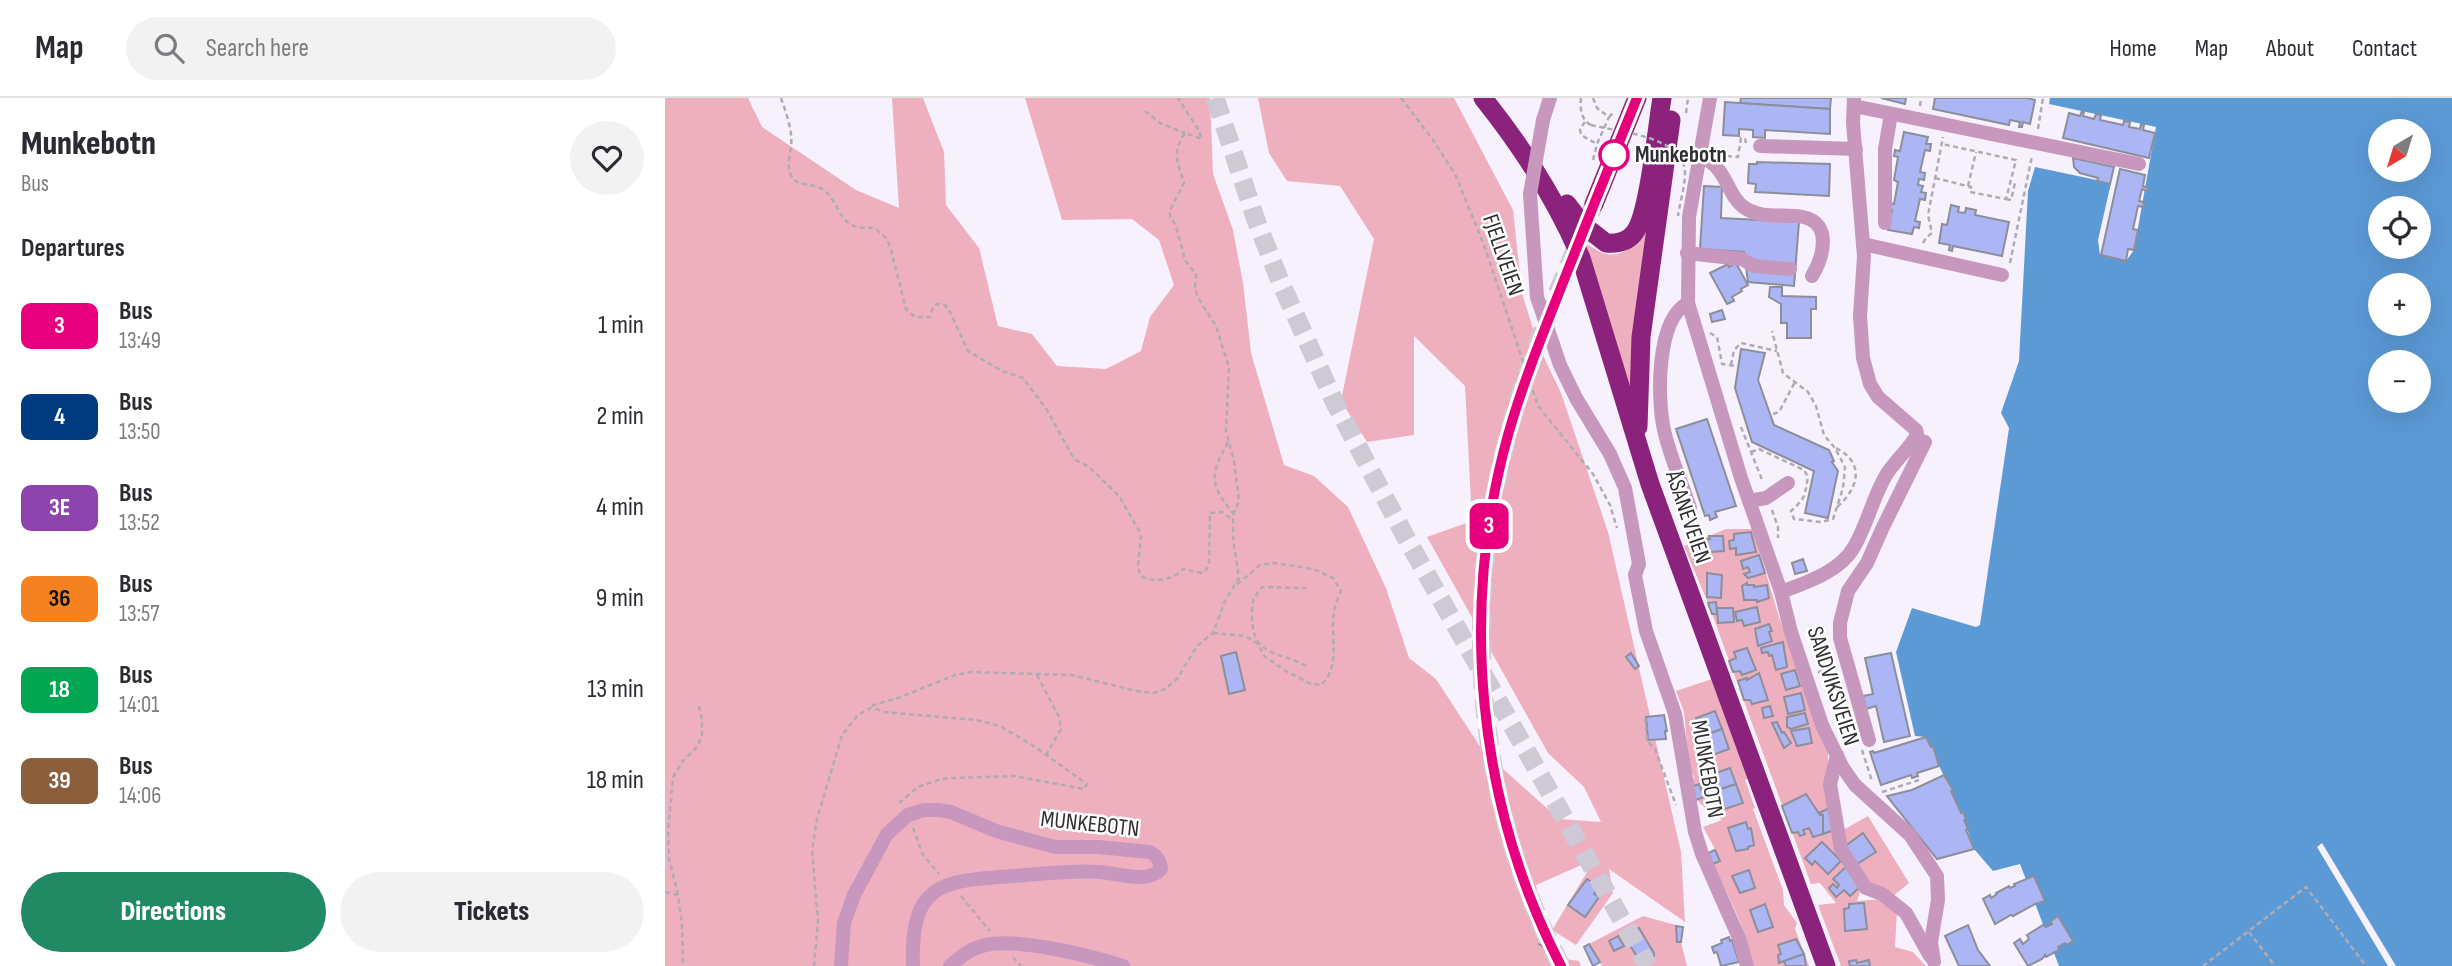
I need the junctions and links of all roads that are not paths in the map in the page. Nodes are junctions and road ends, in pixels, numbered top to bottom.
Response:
1 (1483, 98) edge
2 (1491, 98) edge
3 (1550, 98) edge
4 (1637, 98) edge
5 (1662, 98) edge
6 (1675, 98) edge
7 (1710, 98) edge
8 (1854, 102) edge
9 (1891, 114) junction
10 (1753, 147) road end
11 (1856, 149) junction
12 (1700, 155) junction
13 (2139, 164) dead end
14 (1594, 204) tunnel mouth
15 (1885, 223) dead end
16 (1863, 244) junction
17 (1688, 253) junction
18 (1790, 269) dead end
19 (2002, 275) road end
20 (1812, 276) dead end
21 (1688, 303) junction
22 (1916, 434) junction
23 (1639, 449) junction
24 (1788, 483) dead end
25 (1749, 501) junction
26 (1690, 508) dead end
27 (1781, 592) junction
28 (1869, 740) road end
29 (1836, 755) junction
30 (1934, 964) edge
31 (841, 966) edge
32 (913, 966) edge
33 (950, 966) edge
34 (1123, 966) edge
35 (1747, 966) edge
36 (1826, 966) edge

1 - 23 highway, ÅSANEVEIEN
2 - 5 highway
3 - 35 street, MUNKEBOTN, bridge
4 - 14 highway
6 - 23 highway
7 - 12 street, SANDVIKSVEIEN
8 - 9 street
8 - 11 street
9 - 13 street
9 - 15 street
10 - 11 street
11 - 16 street
12 - 17 street, SANDVIKSVEIEN
12 - 20 street
16 - 19 street
16 - 22 street
17 - 18 street
17 - 21 street, SANDVIKSVEIEN
21 - 25 street, SANDVIKSVEIEN
21 - 26 street
22 - 27 street
22 - 28 street
23 - 36 highway, ÅSANEVEIEN
24 - 25 street
25 - 27 street, SANDVIKSVEIEN
27 - 29 street, SANDVIKSVEIEN
29 - 30 street, SANDVIKSVEIEN
29 - 30 street
31 - 32 street, MUNKEBOTN
33 - 34 street

